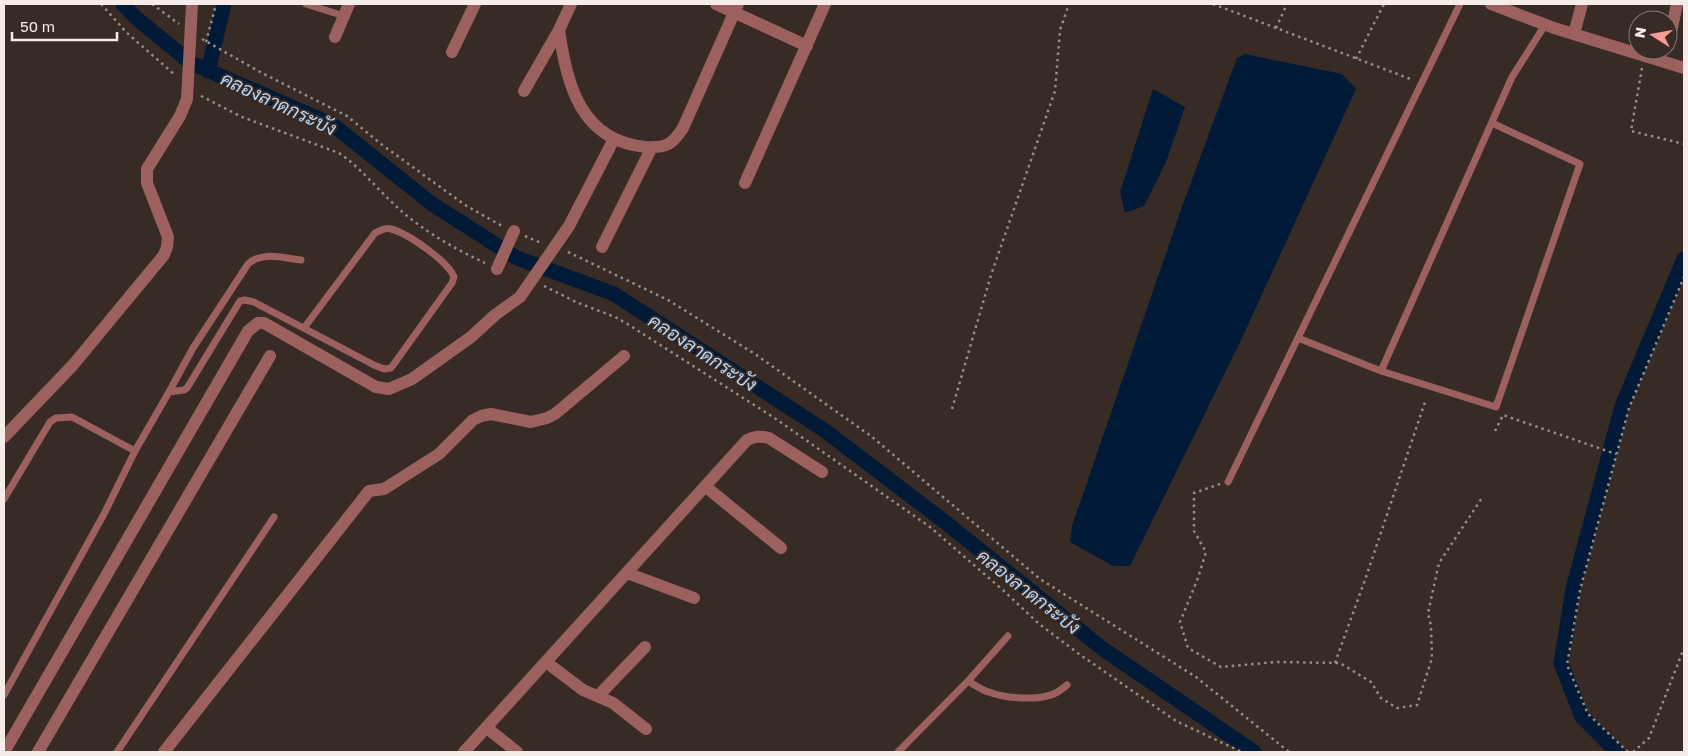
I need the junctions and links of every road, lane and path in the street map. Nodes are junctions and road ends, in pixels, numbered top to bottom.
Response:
1 (102, 4) edge
2 (152, 4) edge
3 (192, 4) edge
4 (216, 4) edge
5 (306, 4) edge
6 (349, 4) edge
7 (475, 4) edge
8 (571, 4) edge
9 (716, 4) edge
10 (825, 4) edge
11 (1069, 4) edge
12 (1213, 4) edge
13 (1287, 4) edge
14 (1384, 4) edge
15 (1460, 4) edge
16 (1491, 4) edge
17 (1582, 4) edge
18 (736, 8) edge
19 (344, 16) junction
20 (187, 23) junction
21 (1545, 25) junction
22 (1276, 28) junction
23 (559, 30) junction
24 (1574, 34) junction
25 (198, 37) dead end
26 (335, 37) dead end
27 (206, 42) junction
28 (807, 46) junction
29 (1628, 51) edge
30 (452, 52) dead end
31 (1356, 58) junction
32 (1643, 60) edge
33 (1671, 60) edge
34 (1682, 68) edge
35 (180, 79) dead end
36 (1421, 84) junction
37 (524, 91) dead end
38 (192, 95) junction
39 (1492, 123) junction
40 (614, 139) junction
41 (1684, 144) edge
42 (652, 147) junction
43 (746, 183) dead end
44 (513, 233) junction
45 (548, 245) dead end
46 (602, 247) dead end
47 (564, 250) dead end
48 (301, 260) dead end
49 (498, 266) joint
50 (1684, 277) edge
51 (539, 285) dead end
52 (304, 328) junction
53 (1298, 338) junction
54 (270, 356) dead end
55 (624, 356) dead end
56 (1381, 371) junction
57 (170, 392) junction
58 (1426, 399) dead end
59 (952, 409) dead end
60 (1495, 431) dead end
61 (4, 437) edge
62 (135, 451) junction
63 (1616, 454) junction
64 (822, 472) dead end
65 (1228, 482) joint
66 (706, 486) junction
67 (1482, 498) dead end
68 (4, 499) edge
69 (274, 517) dead end
70 (781, 548) dead end
71 (627, 574) junction
72 (694, 598) dead end
73 (1008, 636) dead end
74 (645, 647) dead end
75 (1684, 648) edge
76 (546, 662) junction
77 (1335, 663) junction
78 (968, 682) junction
79 (1067, 685) dead end
80 (4, 695) edge
81 (598, 696) junction
82 (487, 728) junction
83 (646, 729) dead end
84 (4, 752) edge
85 (38, 752) edge
86 (117, 752) edge
87 (164, 752) edge
88 (464, 752) edge
89 (517, 752) edge
90 (898, 752) edge
91 (1242, 752) edge
92 (1289, 752) edge
93 (1628, 752) edge
94 (1633, 752) edge

1 - 35 path
2 - 20 path
3 - 20 street
4 - 27 path
5 - 19 lane
6 - 19 street
7 - 30 street
8 - 23 street
9 - 18 street
10 - 28 street
11 - 59 path
12 - 22 path
13 - 22 path
14 - 31 path
15 - 36 lane
16 - 21 street
17 - 24 street
18 - 28 street
18 - 42 street
19 - 26 street
20 - 38 street
21 - 24 street
21 - 39 lane
22 - 31 path
23 - 37 street
23 - 40 street
24 - 29 street
25 - 27 path
27 - 44 path
28 - 43 street
31 - 36 path
32 - 41 path
33 - 34 street
36 - 53 lane
38 - 49 path
38 - 61 street
39 - 56 lane
39 - 56 lane
40 - 42 street
40 - 84 street
42 - 46 street
44 - 45 path
44 - 49 street
47 - 92 path
48 - 57 lane
50 - 63 path
51 - 91 path
52 - 52 lane
52 - 57 lane
53 - 56 lane
53 - 65 lane
54 - 85 street
55 - 87 street
57 - 62 lane
58 - 77 path
60 - 63 path
62 - 68 lane
62 - 80 lane
63 - 93 path
64 - 66 street
65 - 77 path
66 - 70 street
66 - 71 street
67 - 77 path
69 - 86 lane
71 - 72 street
71 - 76 street
73 - 78 lane
74 - 81 street
75 - 94 path
76 - 81 street
76 - 82 street
78 - 79 lane
78 - 90 lane
81 - 83 street
82 - 88 street
82 - 89 street

